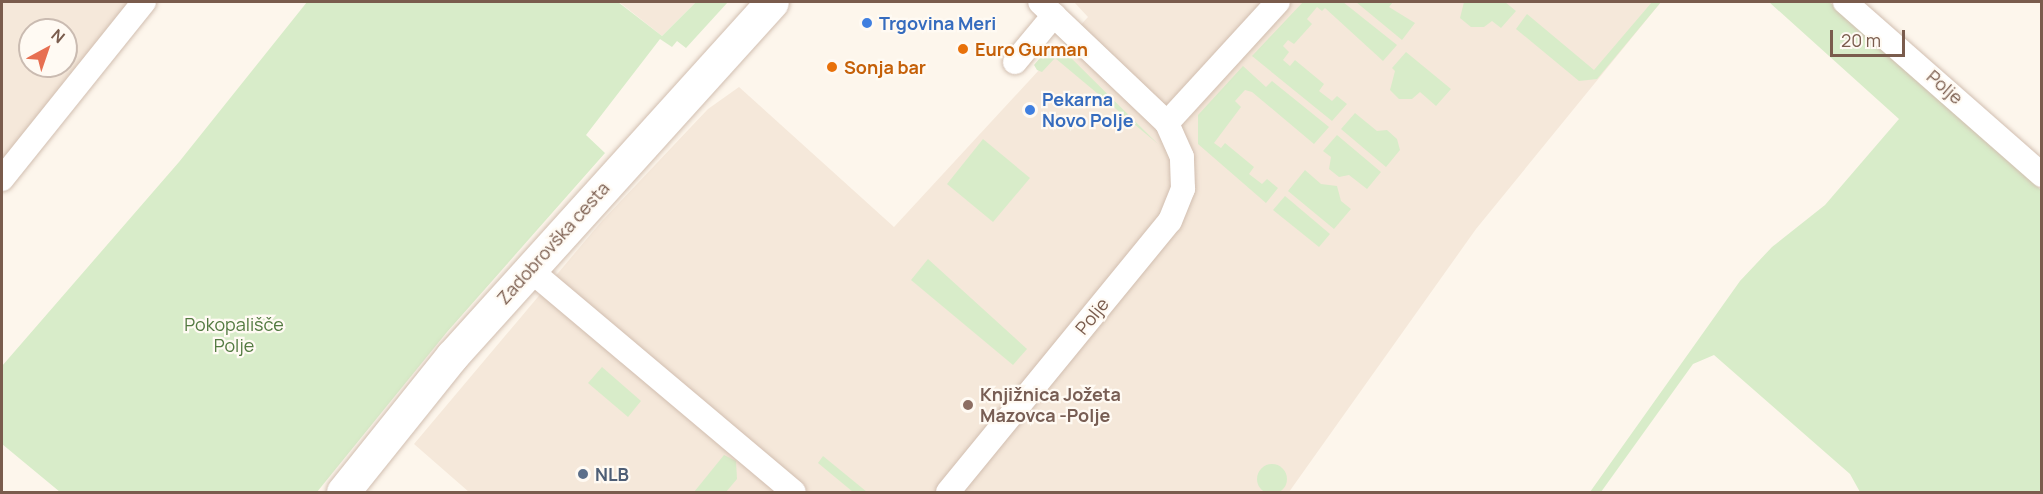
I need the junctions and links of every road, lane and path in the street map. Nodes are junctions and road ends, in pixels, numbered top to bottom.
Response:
1 (144, 2) edge
2 (772, 2) edge
3 (1278, 2) edge
4 (1845, 2) edge
5 (1047, 8) edge
6 (1015, 62) dead end
7 (1167, 123) junction
8 (2042, 175) edge
9 (2, 179) edge
10 (530, 269) junction
11 (343, 492) edge
12 (794, 492) edge
13 (948, 492) edge

1 - 9 street
2 - 10 main road, Zadobrovška cesta
3 - 7 street
4 - 8 street, Polje
5 - 6 street
5 - 7 street, Polje
7 - 13 street, Polje
10 - 11 main road, Zadobrovška cesta
10 - 12 street

